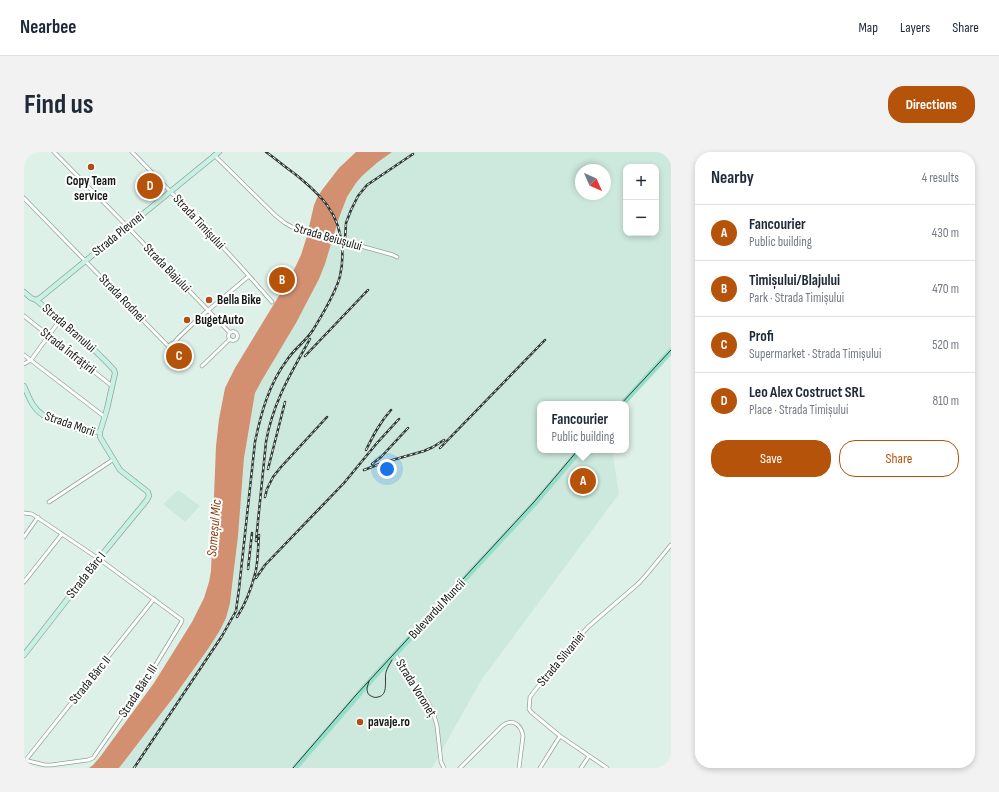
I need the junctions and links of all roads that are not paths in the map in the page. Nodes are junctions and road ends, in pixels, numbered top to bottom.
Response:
1 (54, 152) edge
2 (132, 152) edge
3 (217, 153) edge
4 (170, 191) junction
5 (24, 198) edge
6 (127, 227) junction
7 (397, 257) dead end
8 (85, 260) junction
9 (250, 276) junction
10 (24, 292) edge
11 (36, 300) junction
12 (272, 302) dead end
13 (208, 310) junction
14 (24, 316) edge
15 (60, 320) junction
16 (230, 333) junction
17 (48, 336) junction
18 (230, 339) junction
19 (174, 343) junction
20 (169, 346) junction
21 (671, 351) edge
22 (24, 354) edge
23 (31, 360) junction
24 (24, 364) edge
25 (202, 366) dead end
26 (24, 386) edge
27 (112, 386) junction
28 (625, 401) edge
29 (105, 417) junction
30 (100, 432) junction
31 (577, 453) edge
32 (114, 459) junction
33 (149, 496) joint
34 (49, 502) dead end
35 (24, 513) edge
36 (38, 517) junction
37 (62, 534) junction
38 (24, 537) edge
39 (671, 545) edge
40 (99, 559) junction
41 (24, 582) edge
42 (154, 599) junction
43 (395, 654) junction
44 (24, 655) edge
45 (560, 736) junction
46 (589, 756) junction
47 (24, 760) edge
48 (294, 768) edge
49 (444, 768) edge
50 (460, 768) edge
51 (519, 768) edge
52 (540, 768) edge
53 (581, 768) edge
54 (607, 768) edge

1 - 6 street, Strada Blajului
2 - 4 street, Strada Timișului
3 - 4 street, Strada Plevnei
3 - 7 street, Strada Beiușului
4 - 6 street, Strada Plevnei
4 - 9 street, Strada Timișului
5 - 8 street, Strada Rodnei
6 - 8 street, Strada Plevnei
6 - 13 street, Strada Blajului
8 - 11 street, Strada Plevnei
8 - 20 street, Strada Rodnei
9 - 12 street, Strada Timișului
9 - 13 street
10 - 11 street, Strada Branului
11 - 15 street, Strada Branului
13 - 16 street, Strada Blajului
13 - 19 street
14 - 17 street, Strada Înfrățirii
15 - 17 street
15 - 27 street, Strada Branului
16 - 18 street
16 - 18 street
17 - 23 street
17 - 27 street, Strada Înfrățirii
18 - 25 street
19 - 20 street
19 - 20 street
21 - 28 main road
22 - 23 street
23 - 24 street
23 - 29 street
26 - 30 street, Strada Morii
27 - 29 street
29 - 30 street
30 - 32 street, Strada Morii
31 - 43 main road, Bulevardul Muncii
32 - 33 street, Strada Morii
32 - 34 street
33 - 40 street, Strada Bărc I
35 - 36 street
36 - 37 street
36 - 38 street
37 - 40 street
37 - 41 street
39 - 45 street, Strada Silvaniei
40 - 42 street
40 - 44 street, Strada Bărc I
42 - 47 street, Strada Bărc II
42 - 47 street, Strada Bărc III
43 - 48 main road, Bulevardul Muncii
43 - 49 street, Strada Voroneț
45 - 46 street, Strada Silvaniei
45 - 52 street
46 - 53 street
46 - 54 street, Strada Silvaniei
50 - 51 street

